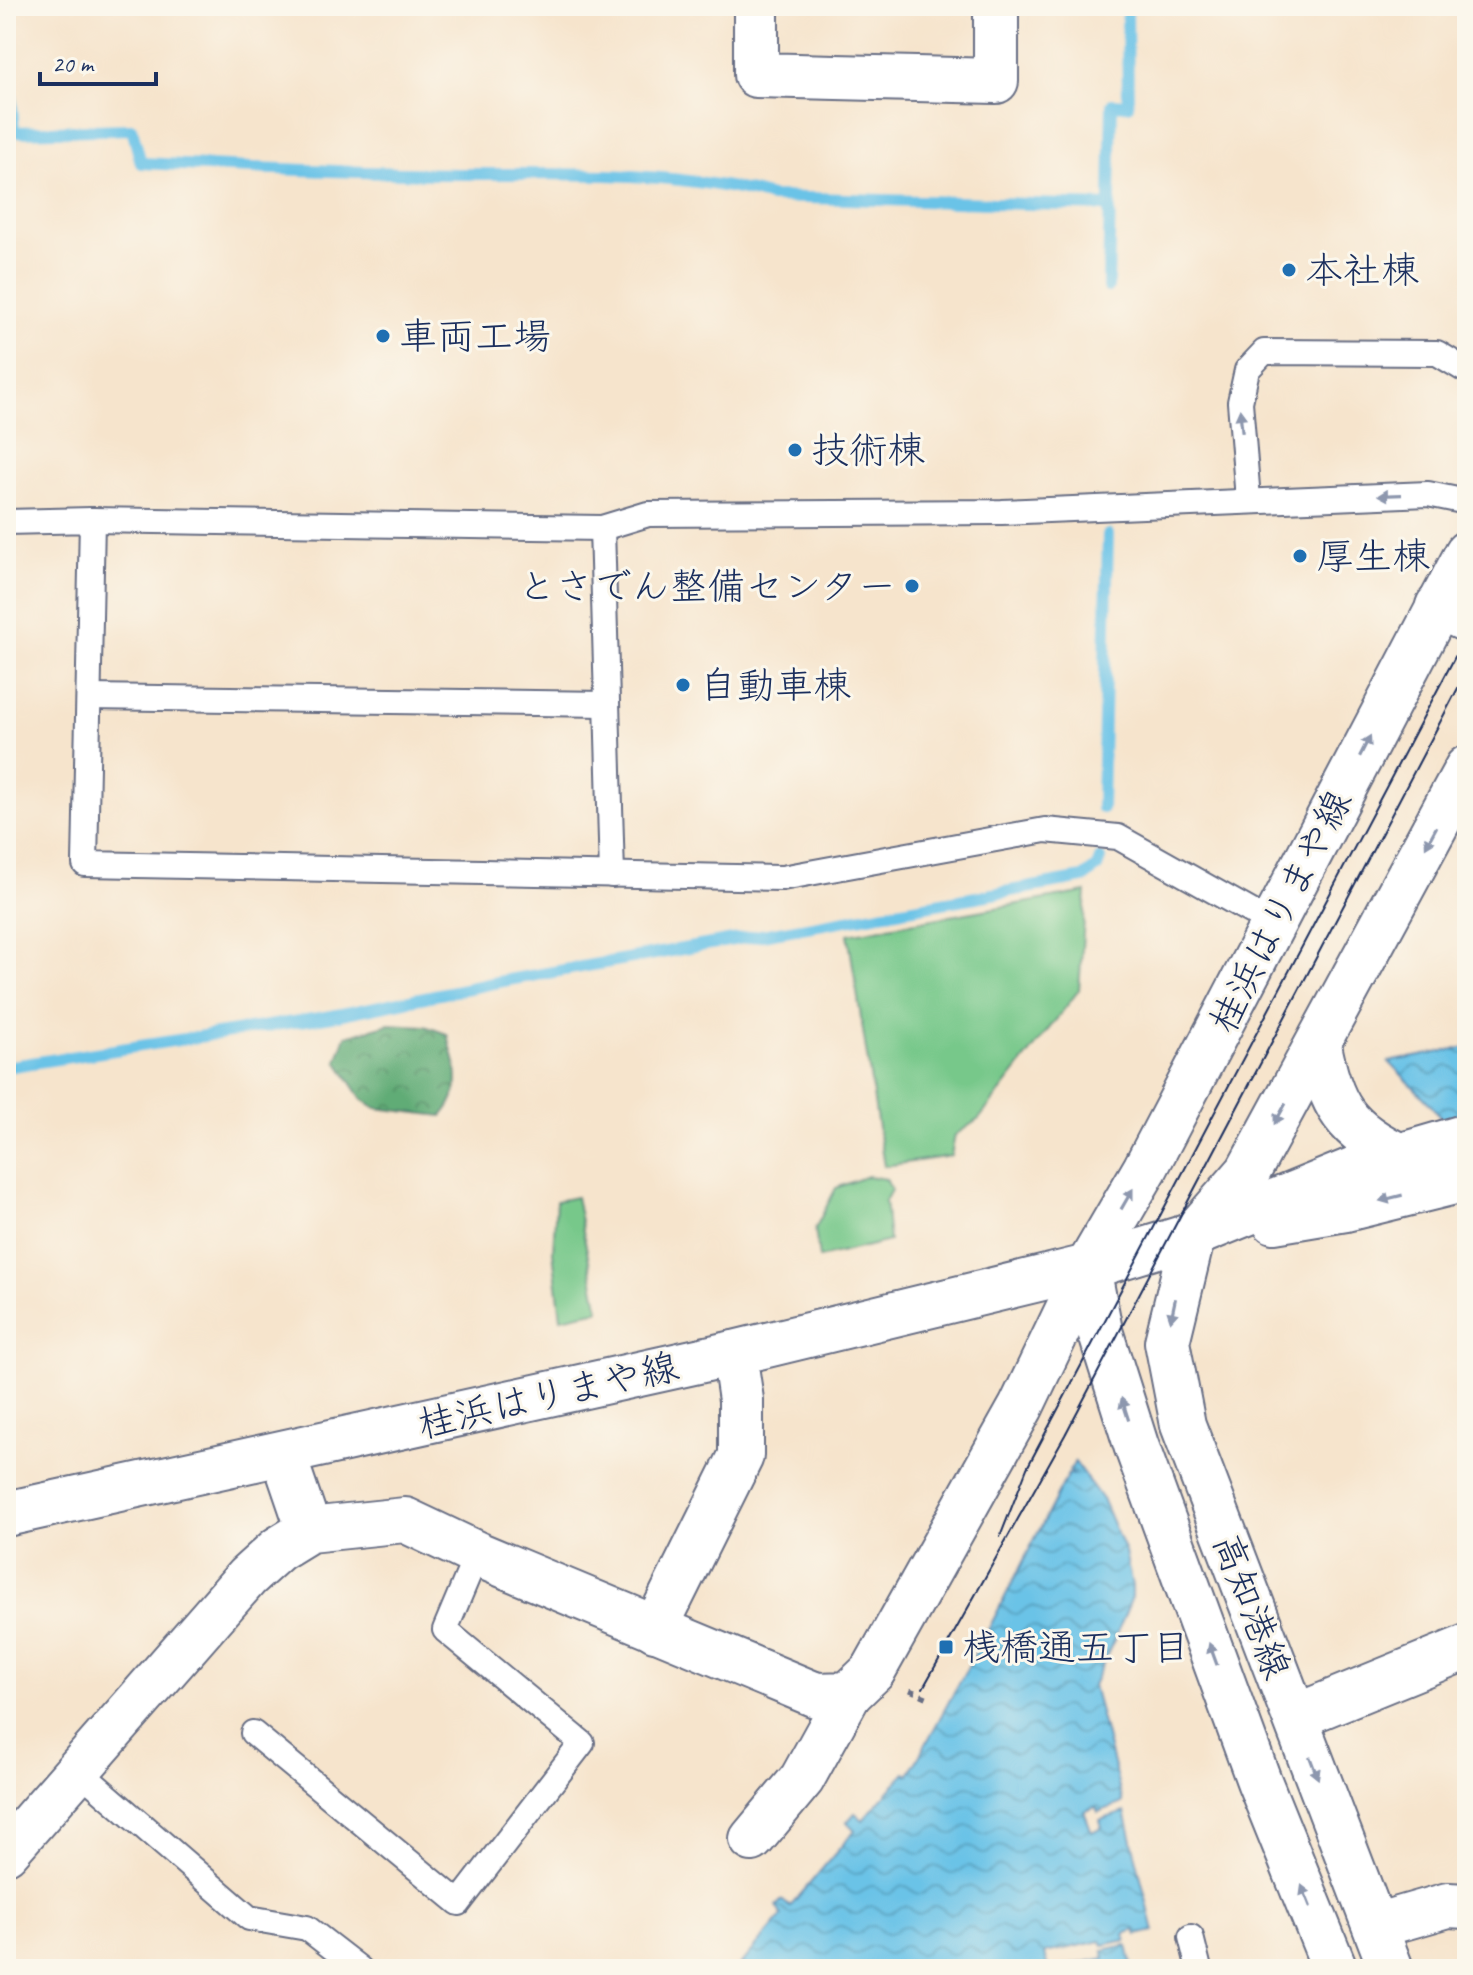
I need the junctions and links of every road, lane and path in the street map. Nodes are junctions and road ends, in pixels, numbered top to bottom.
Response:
1 (756, 6) edge
2 (996, 6) edge
3 (1467, 371) edge
4 (1248, 499) junction
5 (1467, 502) edge
6 (92, 520) junction
7 (6, 522) edge
8 (602, 528) junction
9 (1467, 553) edge
10 (1453, 613) edge
11 (89, 697) junction
12 (607, 704) junction
13 (1467, 768) edge
14 (612, 875) junction
15 (1273, 924) junction
16 (1319, 1045) junction
17 (1467, 1136) edge
18 (1403, 1157) junction
19 (1467, 1179) edge
20 (1193, 1235) junction
21 (1088, 1267) junction
22 (734, 1353) junction
23 (283, 1454) junction
24 (6, 1514) edge
25 (309, 1530) junction
26 (477, 1554) junction
27 (655, 1629) junction
28 (1467, 1647) edge
29 (877, 1685) junction
30 (931, 1699) dead end
31 (1295, 1717) junction
32 (253, 1733) dead end
33 (78, 1770) junction
34 (752, 1839) dead end
35 (6, 1852) edge
36 (1467, 1906) edge
37 (1375, 1926) junction
38 (1191, 1937) dead end
39 (360, 1969) edge
40 (1199, 1969) edge
41 (1335, 1969) edge
42 (1391, 1969) edge

1 - 2 main road
4 -> 3 lane
5 -> 4 lane
4 - 8 lane
6 - 7 lane
6 - 8 lane
6 - 11 lane
8 - 12 lane
9 - 10 main road, 桂浜はりまや線
15 -> 10 main road, 桂浜はりまや線
11 - 12 lane
11 - 14 lane
12 - 14 lane
13 -> 16 main road
14 - 15 lane
21 -> 15 main road, 桂浜はりまや線
16 - 18 main road
16 -> 20 main road
17 - 18 main road
18 - 20 main road
19 -> 20 main road
20 - 21 main road, 桂浜はりまや線
20 -> 31 main road, 高知港線
21 - 22 main road, 桂浜はりまや線
21 - 29 main road
41 -> 21 main road, 高知港線
22 - 23 main road, 桂浜はりまや線
22 - 27 main road
23 - 24 main road, 桂浜はりまや線
23 - 25 main road
25 - 26 main road
25 - 33 main road
26 - 27 main road
26 - 32 lane
27 - 29 main road
28 - 31 main road
29 - 30 path
29 - 34 main road
31 -> 37 main road, 高知港線
33 - 35 main road
33 - 39 lane
36 - 37 main road
37 - 42 main road, 高知港線
38 - 40 lane

